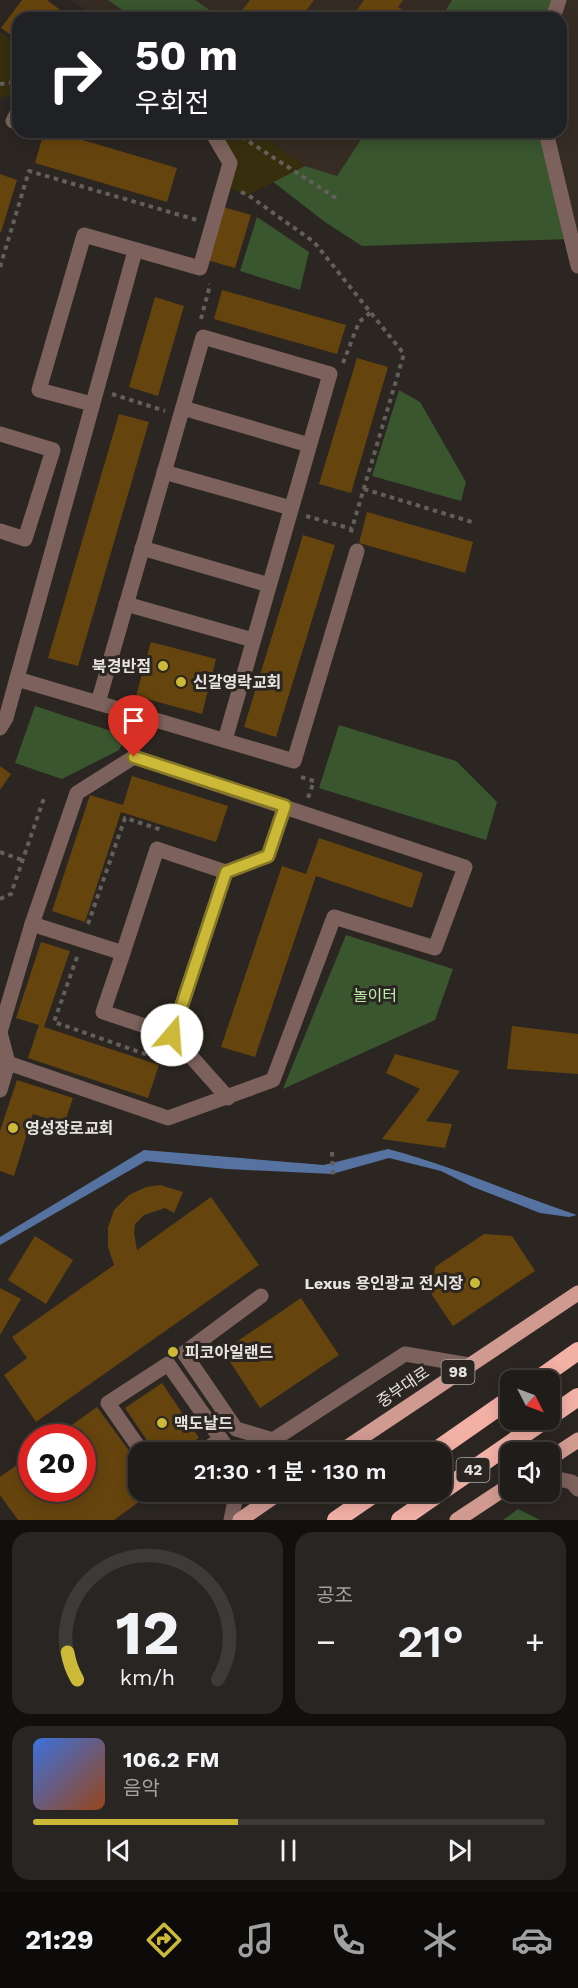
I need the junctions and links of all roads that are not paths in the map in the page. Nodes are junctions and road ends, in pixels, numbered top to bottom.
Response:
1 (215, 138) edge
2 (547, 138) edge
3 (135, 251) junction
4 (578, 266) edge
5 (100, 404) junction
6 (183, 408) junction
7 (0, 434) edge
8 (309, 445) junction
9 (164, 472) junction
10 (295, 511) junction
11 (0, 531) edge
12 (353, 545) road end
13 (142, 548) junction
14 (269, 585) junction
15 (126, 604) junction
16 (253, 640) junction
17 (17, 679) junction
18 (98, 703) junction
19 (2, 720) edge
20 (225, 740) junction
21 (285, 806) junction
22 (226, 872) junction
23 (32, 924) junction
24 (123, 953) junction
25 (172, 1035) junction
26 (8, 1063) junction
27 (0, 1090) edge
28 (228, 1098) junction
29 (578, 1293) edge
30 (261, 1296) dead end
31 (578, 1351) edge
32 (184, 1353) junction
33 (168, 1364) junction
34 (469, 1365) junction
35 (551, 1370) edge
36 (578, 1397) edge
37 (500, 1406) edge
38 (560, 1410) edge
39 (531, 1430) edge
40 (221, 1439) junction
41 (273, 1440) joint
42 (578, 1440) edge
43 (135, 1442) edge
44 (217, 1442) edge
45 (223, 1442) edge
46 (355, 1442) edge
47 (448, 1442) edge
48 (560, 1452) edge
49 (560, 1479) edge
50 (578, 1490) edge
51 (500, 1492) edge
52 (235, 1502) edge
53 (266, 1502) edge
54 (362, 1502) edge
55 (231, 1520) edge
56 (240, 1520) edge
57 (336, 1520) edge
58 (400, 1520) edge
59 (457, 1520) edge

1 - 3 lane
2 - 4 lane
3 - 5 lane
3 - 5 lane
5 - 17 lane
6 - 8 lane
6 - 8 lane
6 - 9 lane
7 - 11 lane
8 - 10 lane
9 - 10 lane
9 - 13 lane
10 - 14 lane
12 - 20 lane
13 - 14 lane
13 - 15 lane
14 - 16 lane
15 - 16 lane
15 - 18 lane
16 - 20 lane
17 - 18 lane
17 - 19 lane
18 - 20 lane
21 - 22 lane
21 - 23 lane
21 - 28 lane
22 - 24 lane
22 - 25 lane
23 - 24 lane
23 - 26 lane
24 - 25 lane
25 - 28 lane
26 - 27 lane
26 - 28 lane
29 - 34 main road, 중부대로 / 98
30 - 32 lane
31 - 35 highway
32 - 33 lane
32 - 41 lane
33 - 40 lane
33 - 43 lane
34 - 41 lane
34 - 46 main road, 중부대로 / 98
36 - 38 highway, 42
37 - 47 highway, 42
39 - 58 highway, 42
40 - 44 lane
40 - 45 lane
42 - 48 main road
49 - 50 lane
51 - 59 main road
52 - 55 lane
53 - 56 main road
54 - 57 highway

